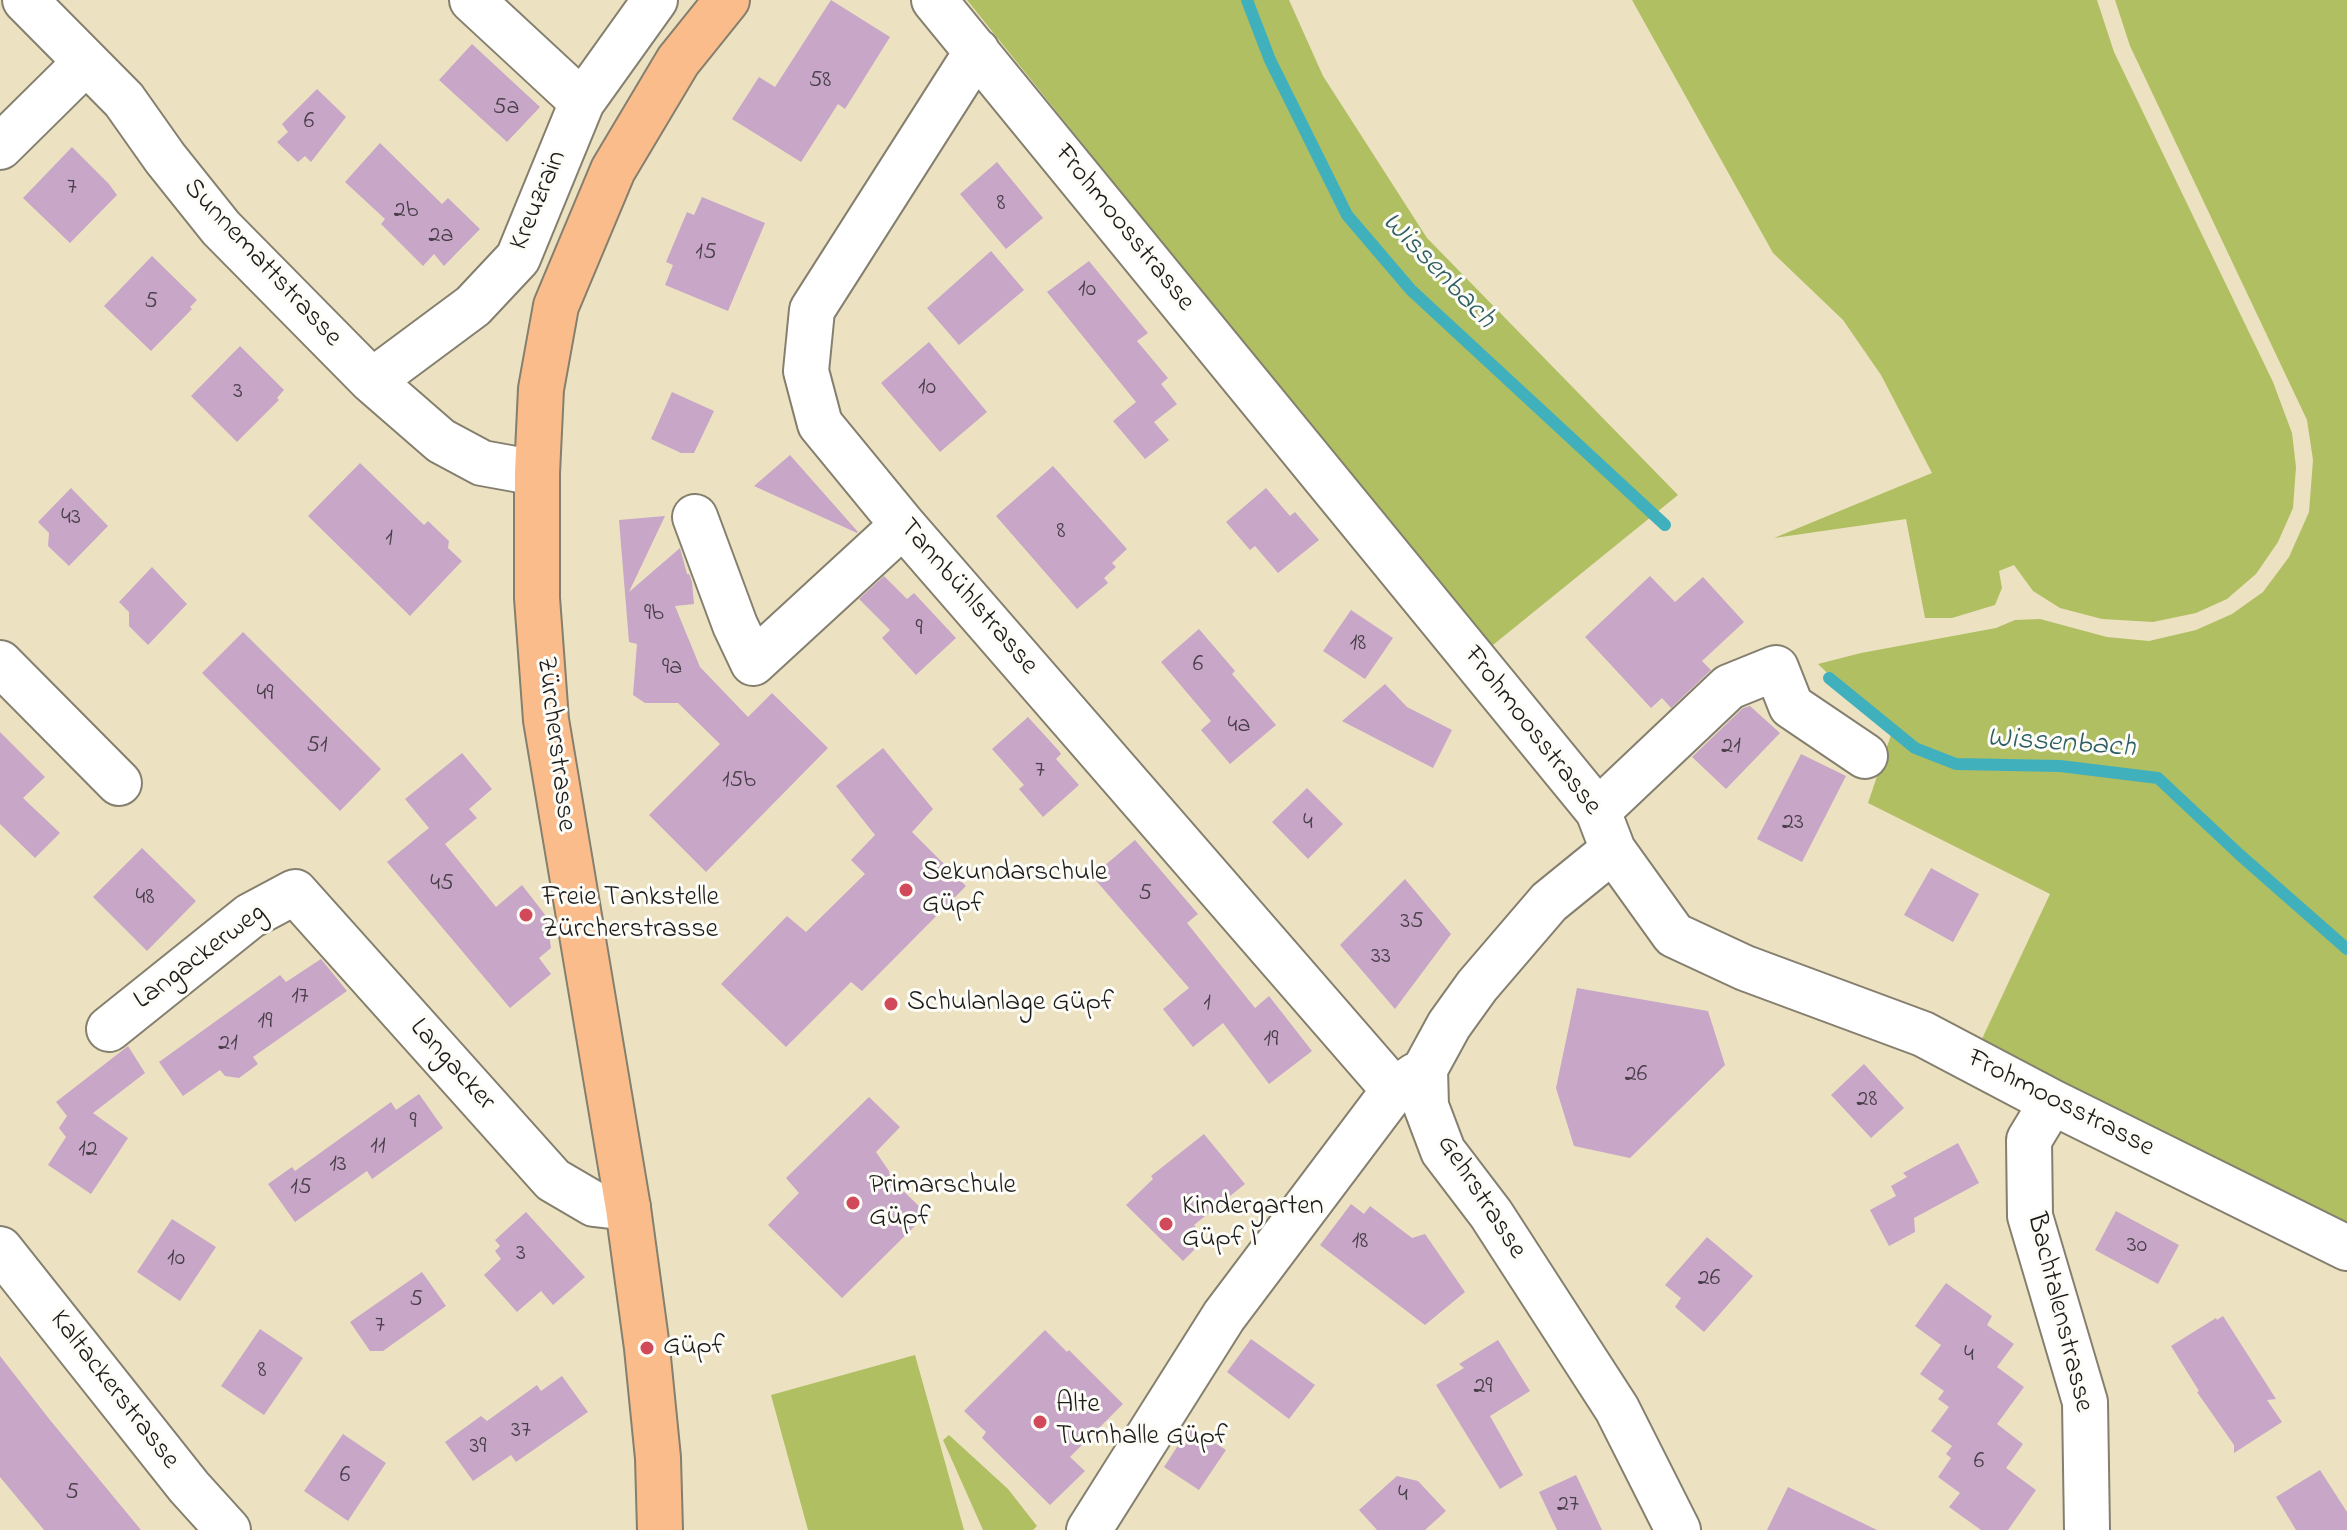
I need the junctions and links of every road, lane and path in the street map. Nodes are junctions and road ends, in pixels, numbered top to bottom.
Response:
1 (25, 0) edge
2 (472, 0) edge
3 (655, 0) edge
4 (727, 0) edge
5 (934, 0) edge
6 (977, 51) junction
7 (86, 62) junction
8 (582, 102) junction
9 (0, 147) edge
10 (372, 381) junction
11 (537, 473) junction
12 (695, 517) dead end
13 (903, 525) junction
14 (0, 663) edge
15 (1865, 756) dead end
16 (119, 783) dead end
17 (1598, 811) junction
18 (1613, 850) junction
19 (295, 892) joint
20 (109, 1029) dead end
21 (1409, 1080) junction
22 (2052, 1102) junction
23 (628, 1208) junction
24 (2347, 1248) edge
25 (0, 1249) edge
26 (228, 1530) edge
27 (660, 1530) edge
28 (1089, 1530) edge
29 (1678, 1530) edge
30 (2087, 1530) edge

1 - 7 street, Sunnemattstrasse
2 - 8 street
3 - 8 street, Kreuzrain
4 - 11 main road, Zürcherstrasse
5 - 6 street, Frohmoosstrasse
6 - 13 street, Tannbühlstrasse
6 - 17 street, Frohmoosstrasse
7 - 9 street
7 - 10 street, Sunnemattstrasse
8 - 10 street, Kreuzrain
10 - 11 street, Sunnemattstrasse
11 - 23 main road, Zürcherstrasse
12 - 13 street
13 - 21 street, Tannbühlstrasse
14 - 16 street
15 - 17 street
17 - 18 street, Frohmoosstrasse
18 - 21 street
18 - 22 street, Frohmoosstrasse
19 - 20 street, Langackerweg
19 - 23 street, Langacker
21 - 28 street
21 - 29 street, Gehrstrasse
22 - 24 street, Frohmoosstrasse
22 - 30 street, Bachtalenstrasse
23 - 27 main road, Zürcherstrasse
25 - 26 street, Kaltackerstrasse

